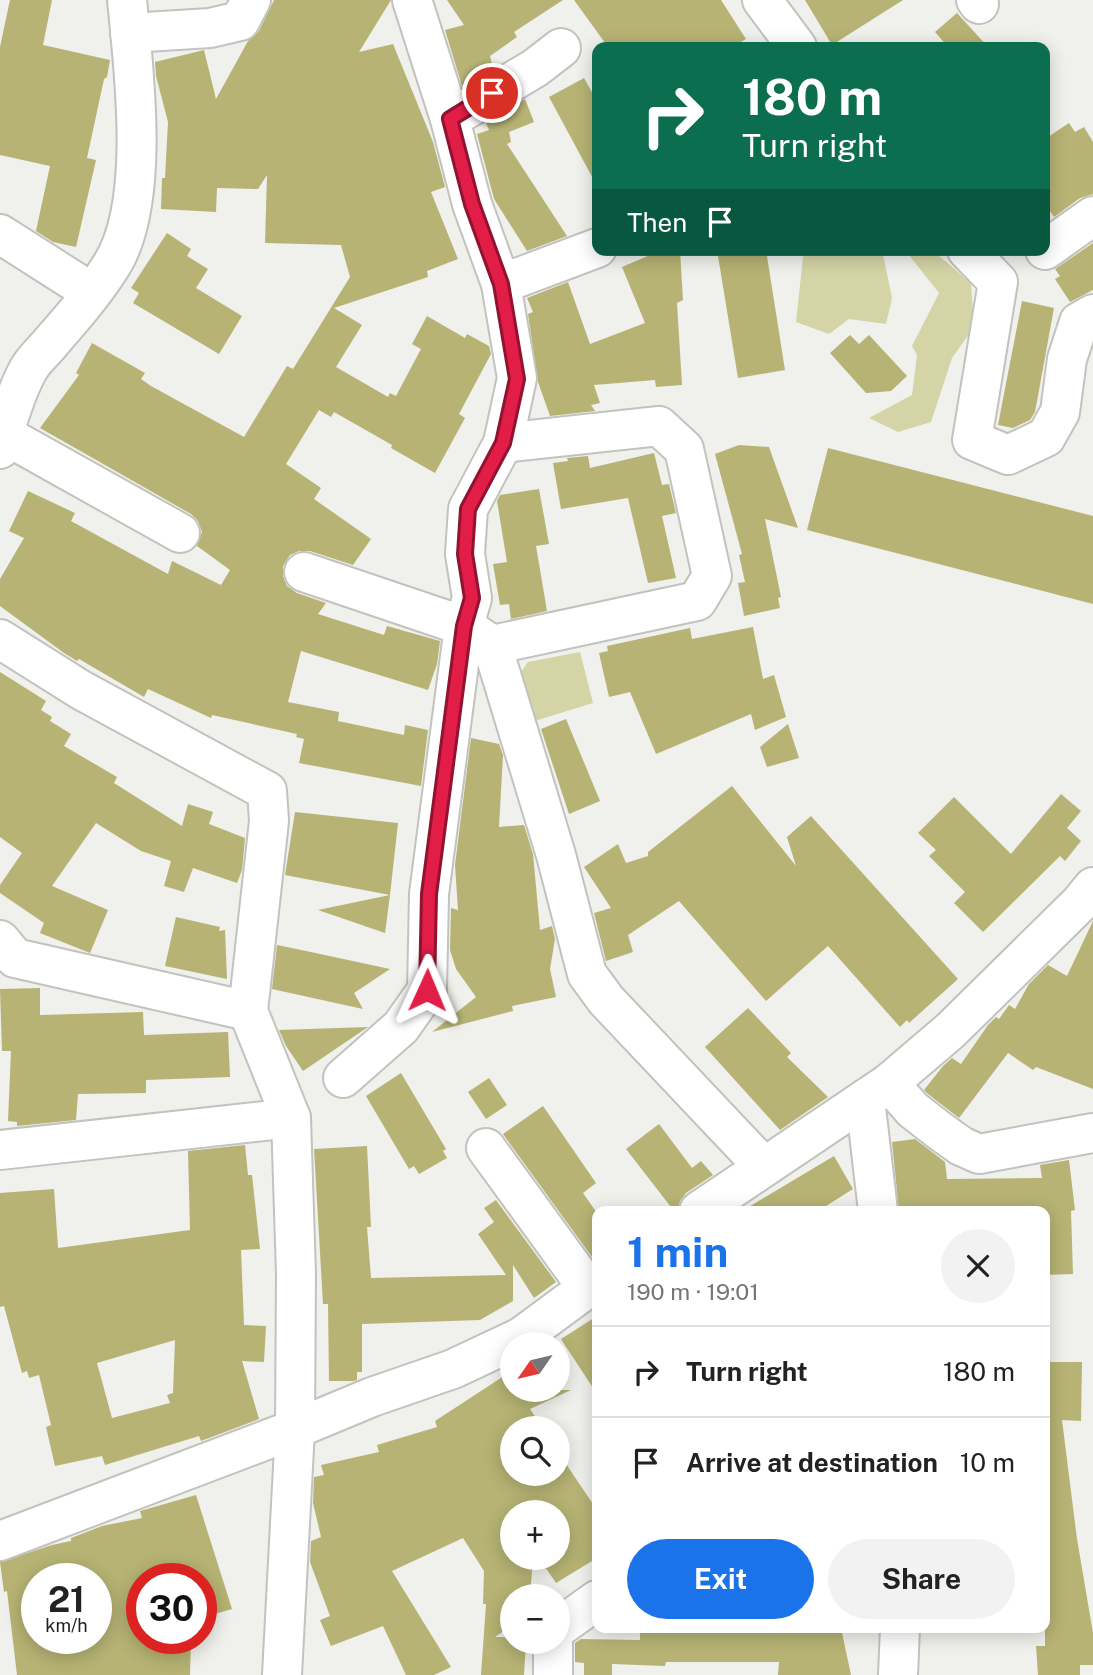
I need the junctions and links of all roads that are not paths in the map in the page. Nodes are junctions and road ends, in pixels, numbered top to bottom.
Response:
1 (251, 0) edge
2 (412, 0) edge
3 (762, 0) edge
4 (129, 16) edge
5 (793, 42) edge
6 (561, 48) dead end
7 (450, 119) junction
8 (1093, 216) edge
9 (0, 234) edge
10 (1050, 246) edge
11 (592, 250) edge
12 (973, 256) edge
13 (1035, 256) edge
14 (998, 282) junction
15 (501, 284) junction
16 (91, 292) junction
17 (1093, 314) edge
18 (2, 442) edge
19 (503, 443) junction
20 (180, 533) dead end
21 (304, 572) dead end
22 (478, 635) junction
23 (0, 639) edge
24 (1093, 887) edge
25 (0, 940) edge
26 (248, 1011) junction
27 (343, 1078) dead end
28 (877, 1091) junction
29 (291, 1118) junction
30 (1093, 1133) edge
31 (486, 1148) dead end
32 (0, 1150) edge
33 (763, 1166) junction
34 (706, 1206) edge
35 (878, 1206) edge
36 (592, 1284) edge
37 (295, 1429) junction
38 (0, 1541) edge
39 (592, 1604) edge
40 (570, 1619) edge
41 (900, 1633) edge
42 (553, 1654) edge
43 (282, 1675) edge
44 (553, 1675) edge
45 (898, 1675) edge

1 - 4 street
2 - 7 street
3 - 5 street
4 - 16 street
6 - 7 street
7 - 15 street
8 - 10 street
9 - 16 street
11 - 15 street
12 - 14 street
13 - 14 street
14 - 17 street
15 - 19 street
16 - 18 street
18 - 20 street
19 - 22 street
19 - 22 street
21 - 22 street
22 - 27 street
22 - 33 street
23 - 26 street
24 - 28 street
25 - 26 street
26 - 29 street
28 - 30 street
28 - 33 street
28 - 35 street
29 - 32 street
29 - 37 street
31 - 36 street
33 - 34 street
36 - 37 street
37 - 38 street
37 - 43 street
39 - 40 street
41 - 45 street
42 - 44 street

